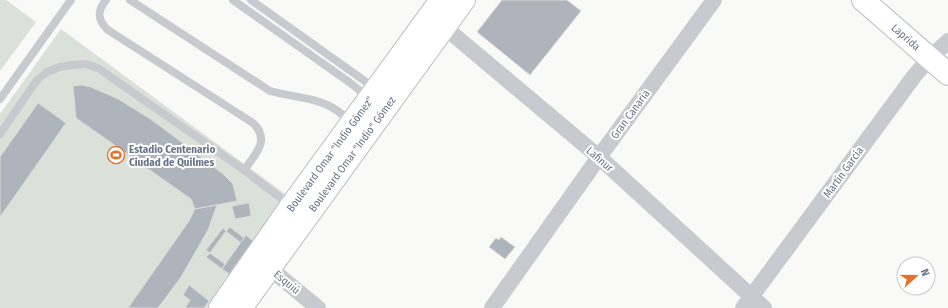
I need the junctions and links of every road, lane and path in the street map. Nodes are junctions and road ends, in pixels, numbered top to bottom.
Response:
1 (71, 0) edge
2 (106, 0) edge
3 (130, 0) edge
4 (234, 0) edge
5 (251, 0) edge
6 (464, 0) edge
7 (714, 0) edge
8 (863, 0) edge
9 (438, 14) edge
10 (948, 41) edge
11 (930, 58) junction
12 (948, 74) edge
13 (374, 94) junction
14 (0, 99) edge
15 (352, 123) junction
16 (0, 134) edge
17 (599, 157) junction
18 (244, 170) junction
19 (291, 206) junction
20 (263, 262) junction
21 (747, 303) edge
22 (220, 308) edge
23 (241, 308) edge
24 (318, 308) edge
25 (492, 308) edge
26 (764, 308) edge

1 - 14 lane
2 - 18 lane
3 - 15 lane
4 - 13 lane
5 - 13 lane
6 - 9 main road, Boulevard Omar "Indio" Gómez
7 - 17 street, Gran Canaria
8 - 11 main road, Laprida
9 - 13 main road, Boulevard Omar "Indio Gómez"
9 - 17 street, Lafinur
9 - 20 main road, Boulevard Omar "Indio" Gómez
10 - 11 street, Martín García
11 - 12 main road, Laprida
11 - 21 street, Martín García
13 - 15 main road, Boulevard Omar "Indio Gómez"
15 - 19 main road, Boulevard Omar "Indio Gómez"
16 - 18 lane
17 - 21 street, Lafinur
17 - 25 street, Gran Canaria
18 - 19 lane
19 - 20 main road, Boulevard Omar "Indio Gómez"
20 - 22 main road, Boulevard Omar "Indio Gómez"
20 - 23 main road, Boulevard Omar "Indio" Gómez
20 - 24 street, Esquiú
21 - 26 street, Lafinur

